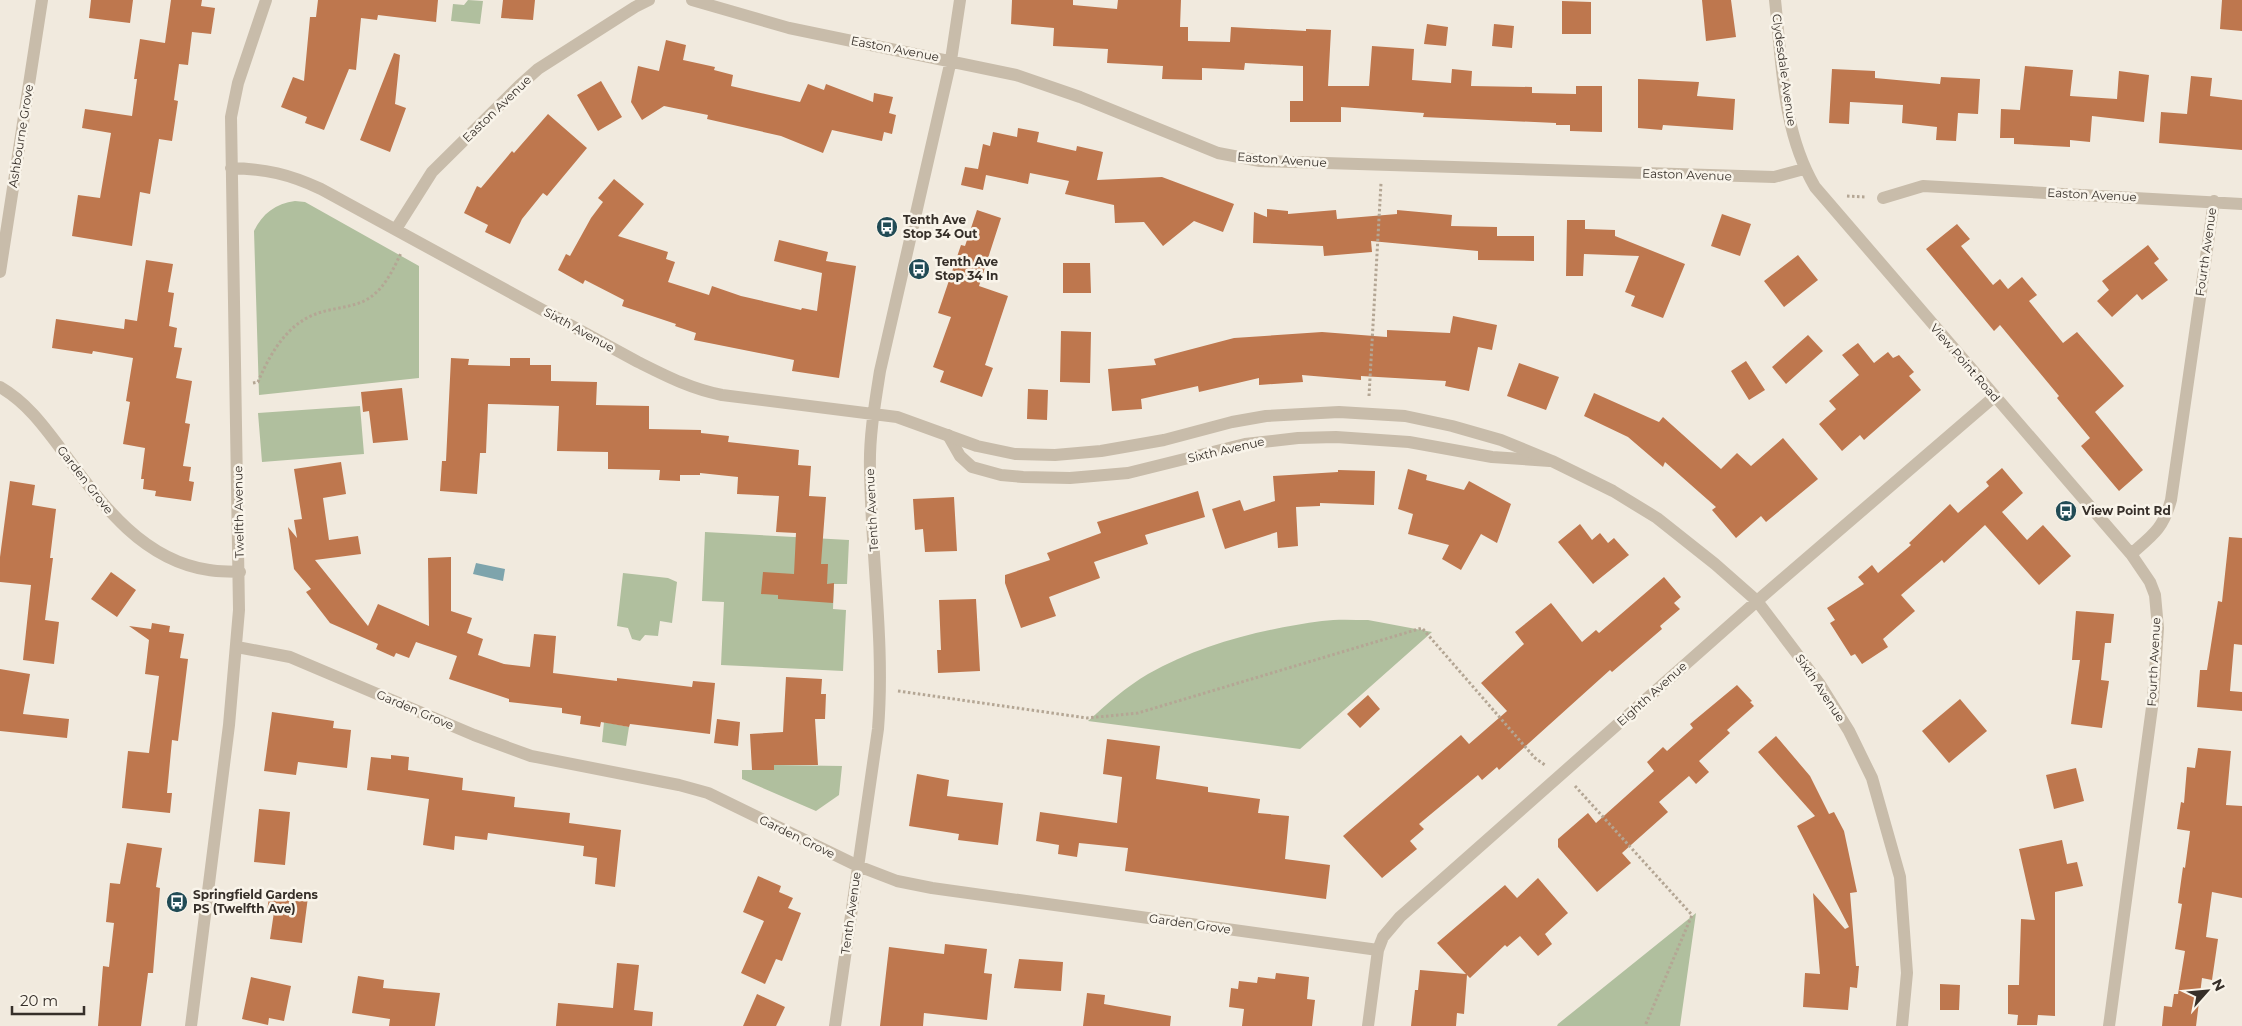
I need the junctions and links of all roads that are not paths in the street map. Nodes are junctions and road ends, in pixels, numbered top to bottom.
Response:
1 (42, 0) edge
2 (266, 0) edge
3 (649, 0) edge
4 (692, 0) edge
5 (960, 0) edge
6 (1774, 0) edge
7 (951, 60) junction
8 (231, 168) junction
9 (1804, 169) junction
10 (1884, 198) dead end
11 (2214, 201) junction
12 (2242, 204) edge
13 (396, 229) junction
14 (0, 272) edge
15 (0, 387) edge
16 (1994, 397) junction
17 (874, 414) junction
18 (948, 435) junction
19 (1552, 462) junction
20 (2131, 554) junction
21 (240, 572) junction
22 (1756, 601) junction
23 (237, 647) junction
24 (858, 866) junction
25 (1378, 950) junction
26 (191, 1026) edge
27 (835, 1026) edge
28 (1368, 1026) edge
29 (1902, 1026) edge
30 (2109, 1026) edge

1 - 14 street, Ashbourne Grove
2 - 8 street, Twelfth Avenue
3 - 13 street, Easton Avenue
4 - 7 street, Easton Avenue
5 - 7 street, Tenth Avenue
6 - 9 street, Clydesdale Avenue
7 - 9 street, Easton Avenue
7 - 17 street, Tenth Avenue
8 - 13 street, Sixth Avenue
8 - 21 street, Twelfth Avenue
9 - 16 street, View Point Road
10 - 11 street, Easton Avenue
11 - 12 street, Easton Avenue
11 - 20 street, Fourth Avenue
13 - 17 street, Sixth Avenue
15 - 21 street, Garden Grove
16 - 20 street, View Point Road
16 - 22 street, Eighth Avenue
17 - 18 street, Sixth Avenue
17 - 24 street, Tenth Avenue
18 - 19 street, Sixth Avenue
18 - 19 street, Sixth Avenue
19 - 22 street, Sixth Avenue
20 - 30 street, Fourth Avenue
21 - 23 street, Twelfth Avenue
22 - 25 street, Eighth Avenue
22 - 29 street, Sixth Avenue
23 - 24 street, Garden Grove
23 - 26 street, Twelfth Avenue
24 - 25 street, Garden Grove
24 - 27 street, Tenth Avenue
25 - 28 street, Eighth Avenue

